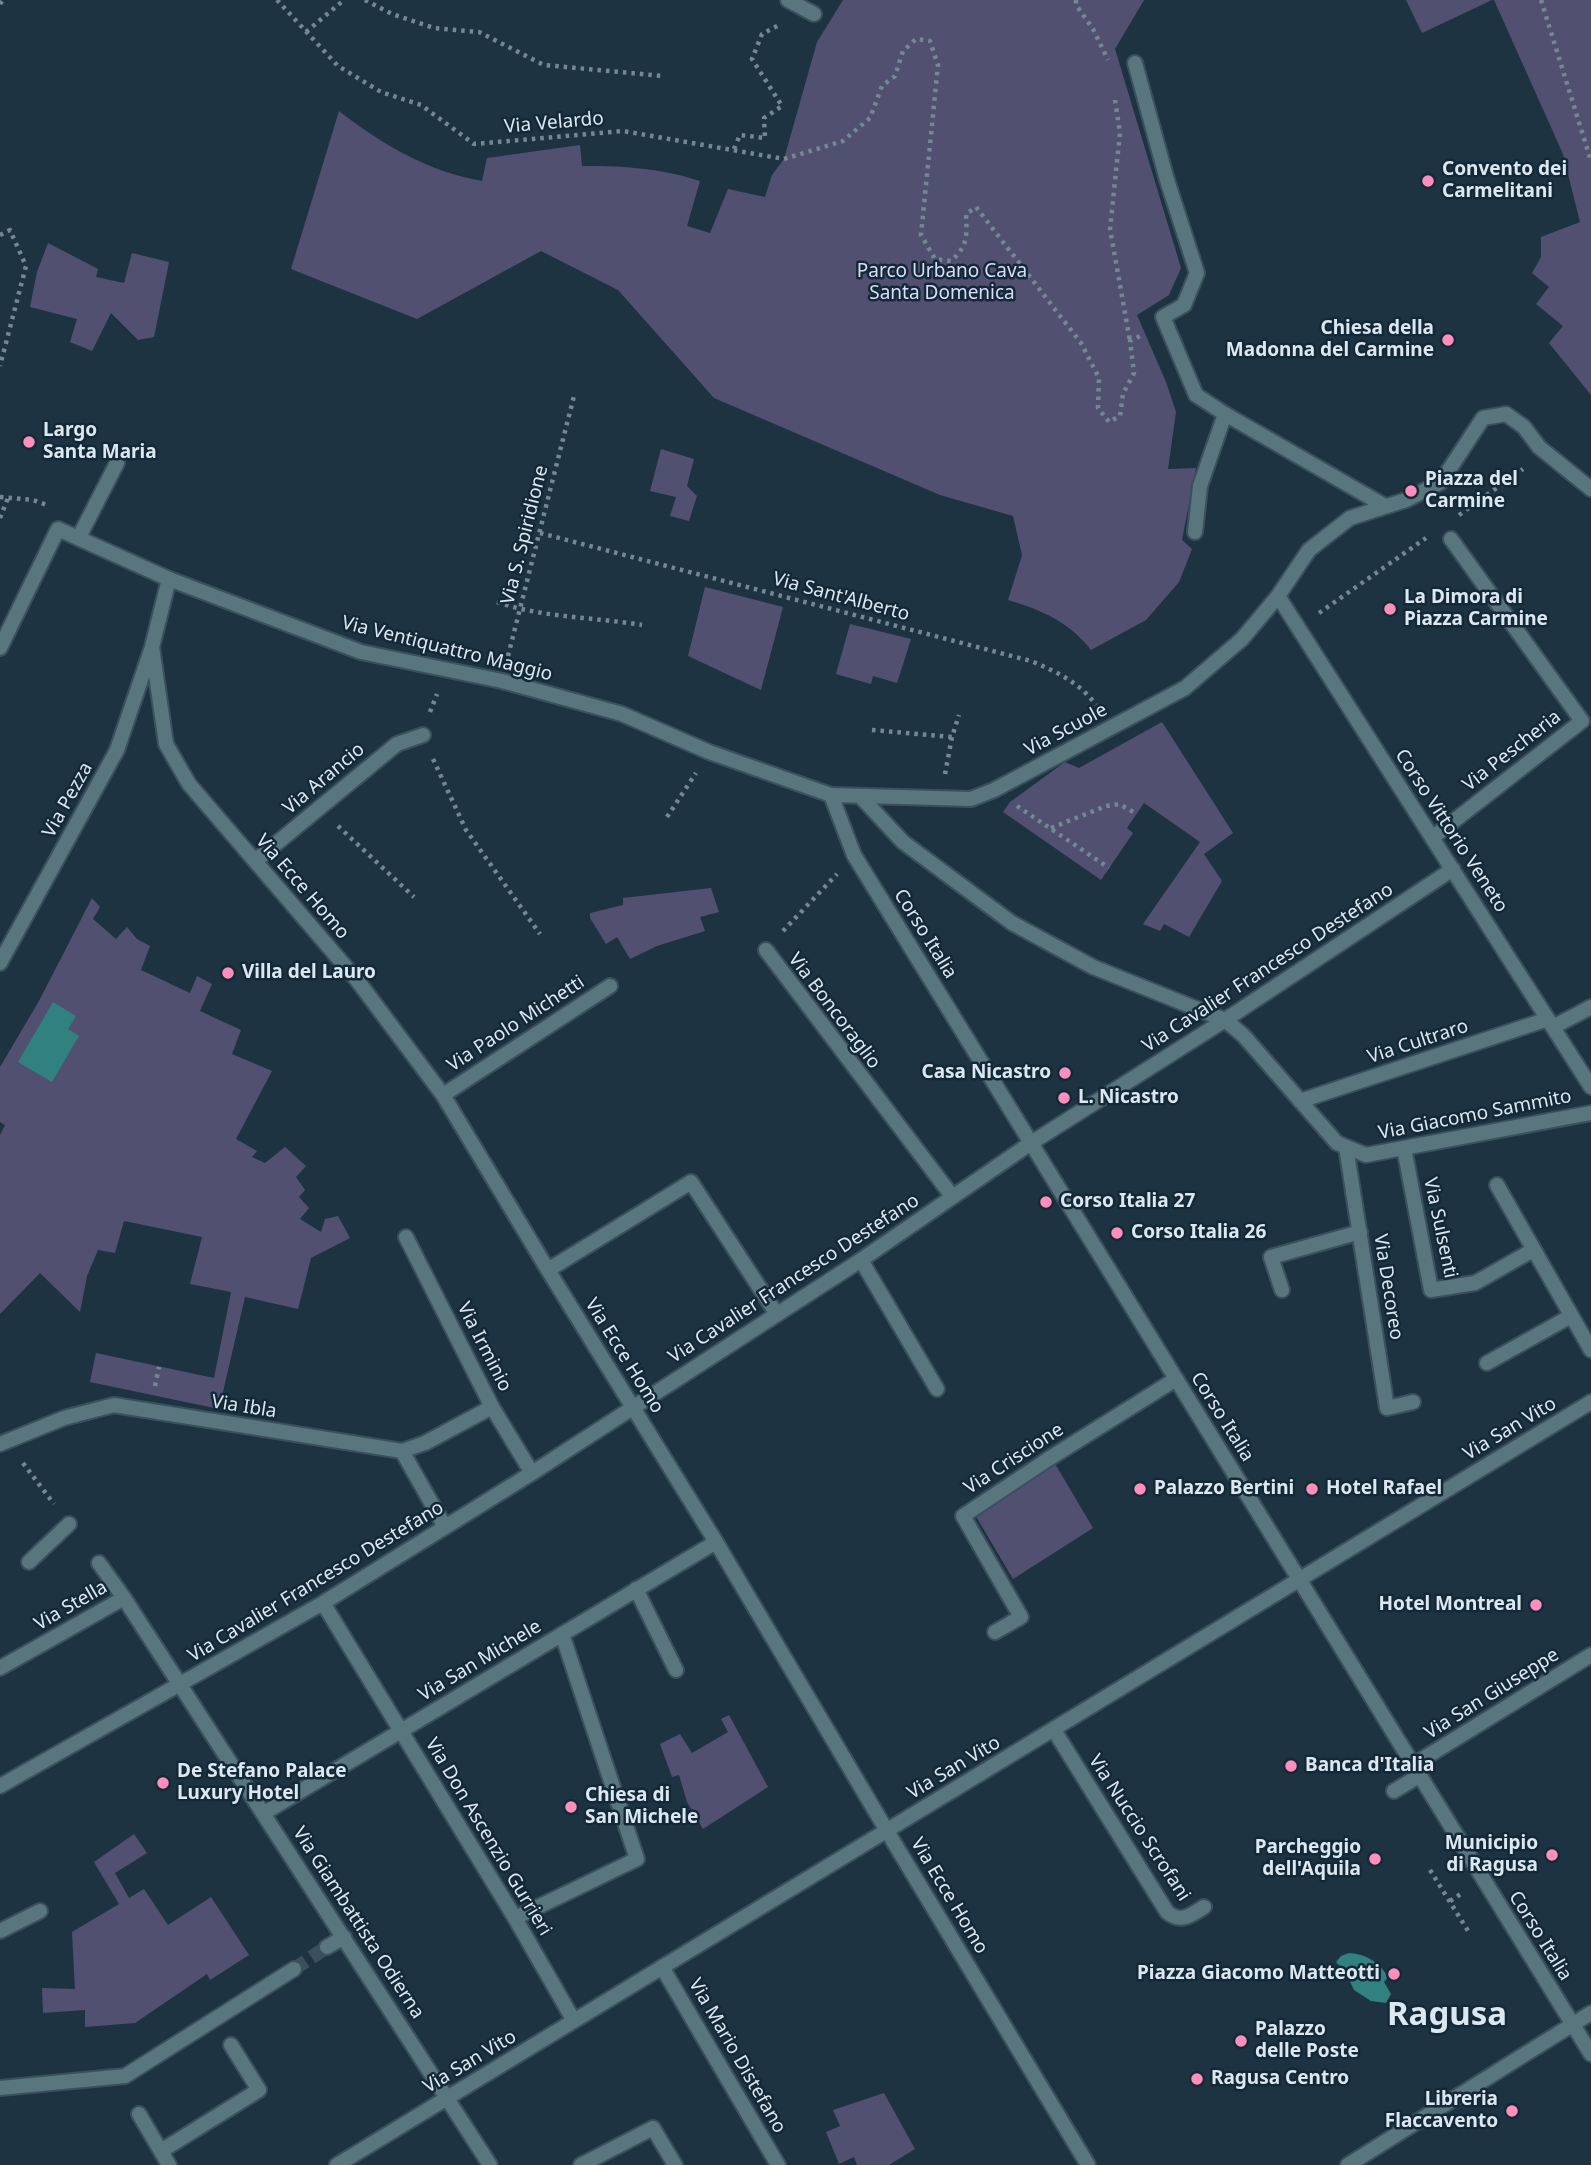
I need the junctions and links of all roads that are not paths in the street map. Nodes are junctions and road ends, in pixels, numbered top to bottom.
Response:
1 (793, 3) edge
2 (814, 14) dead end
3 (1135, 63) dead end
4 (1225, 414) junction
5 (117, 463) dead end
6 (1591, 489) edge
7 (1385, 506) junction
8 (1195, 532) dead end
9 (79, 537) junction
10 (1451, 539) dead end
11 (169, 579) junction
12 (1278, 596) junction
13 (152, 647) junction
14 (0, 648) edge
15 (423, 735) road end
16 (831, 795) junction
17 (862, 797) junction
18 (1432, 838) junction
19 (255, 861) junction
20 (1453, 869) junction
21 (765, 950) road end
22 (0, 963) edge
23 (610, 986) dead end
24 (1591, 1007) edge
25 (1225, 1020) junction
26 (1551, 1023) junction
27 (1591, 1087) edge
28 (443, 1095) junction
29 (1300, 1101) junction
30 (1591, 1114) edge
31 (1031, 1143) junction
32 (1346, 1147) junction
33 (1404, 1148) junction
34 (1497, 1185) dead end
35 (952, 1196) junction
36 (1360, 1232) junction
37 (406, 1237) dead end
38 (1533, 1250) junction
39 (861, 1260) junction
40 (548, 1270) junction
41 (1282, 1290) dead end
42 (776, 1313) junction
43 (1571, 1316) junction
44 (1591, 1350) edge
45 (1488, 1363) dead end
46 (1176, 1379) junction
47 (937, 1389) dead end
48 (1413, 1402) dead end
49 (1591, 1402) edge
50 (492, 1407) junction
51 (633, 1408) junction
52 (3, 1443) edge
53 (402, 1451) junction
54 (532, 1472) junction
55 (69, 1524) road end
56 (445, 1527) junction
57 (716, 1542) junction
58 (29, 1562) dead end
59 (99, 1563) dead end
60 (1299, 1580) junction
61 (636, 1589) junction
62 (124, 1598) junction
63 (323, 1603) junction
64 (995, 1632) dead end
65 (562, 1634) junction
66 (1591, 1655) edge
67 (0, 1668) edge
68 (676, 1670) dead end
69 (181, 1686) junction
70 (1054, 1730) junction
71 (401, 1731) junction
72 (1416, 1770) junction
73 (0, 1786) edge
74 (1394, 1791) dead end
75 (264, 1813) junction
76 (887, 1830) junction
77 (1205, 1907) dead end
78 (40, 1911) dead end
79 (515, 1919) junction
80 (0, 1931) edge
81 (344, 1937) junction
82 (327, 1947) tunnel mouth
83 (662, 1967) junction
84 (294, 1969) tunnel mouth
85 (1591, 2013) edge
86 (574, 2021) junction
87 (1573, 2025) junction
88 (231, 2045) dead end
89 (1591, 2054) edge
90 (0, 2088) edge
91 (447, 2098) junction
92 (139, 2113) dead end
93 (161, 2151) junction
94 (169, 2165) edge
95 (337, 2165) edge
96 (490, 2165) edge
97 (581, 2165) edge
98 (675, 2165) edge
99 (778, 2165) edge
100 (1088, 2165) edge
101 (1348, 2165) edge

1 - 2 street
3 - 4 street
4 - 7 street
4 - 8 street
5 - 9 street
6 - 7 street, Via Scuole
7 - 12 street, Via Scuole
9 - 11 street, Via Ventiquattro Maggio
9 - 14 street, Via Ventiquattro Maggio
10 - 18 street, Via Pescheria
11 - 13 street, Via Ecce Homo
11 - 16 street, Via Ventiquattro Maggio
12 - 17 street, Via Scuole
12 - 18 street, Corso Vittorio Veneto
13 - 19 street, Via Ecce Homo
13 - 22 street, Via Pezza
15 - 19 street, Via Arancio
16 - 17 street, Via Scuole
16 - 31 street, Corso Italia
17 - 25 street
18 - 20 street, Corso Vittorio Veneto
19 - 28 street, Via Ecce Homo
20 - 25 street, Via Cavalier Francesco Destefano
20 - 26 street, Corso Vittorio Veneto
21 - 35 street, Via Boncoraglio
23 - 28 street, Via Paolo Michetti
24 - 26 street, Via Cultraro
25 - 29 street
25 - 31 street, Via Cavalier Francesco Destefano
26 - 27 street, Corso Vittorio Veneto
26 - 29 street, Via Cultraro
28 - 40 street, Via Ecce Homo
29 - 32 street
30 - 33 street, Via Giacomo Sammito
31 - 35 street, Via Cavalier Francesco Destefano
31 - 46 street, Corso Italia
32 - 33 street, Via Giacomo Sammito
32 - 36 street, Via Decoreo
33 - 38 street, Via Sulsenti
34 - 38 street
35 - 39 street, Via Cavalier Francesco Destefano
36 - 41 street
36 - 48 street, Via Decoreo
37 - 50 street, Via Irminio
38 - 43 street
39 - 42 street, Via Cavalier Francesco Destefano
39 - 47 street
40 - 42 street
40 - 51 street, Via Ecce Homo
42 - 51 street, Via Cavalier Francesco Destefano
43 - 44 street
43 - 45 street
46 - 60 street, Corso Italia
46 - 64 street, Via Criscione
49 - 60 street, Via San Vito
50 - 53 street
50 - 54 street, Via Irminio
51 - 54 street, Via Cavalier Francesco Destefano
51 - 57 street, Via Ecce Homo
52 - 53 street, Via Ibla
53 - 56 street
54 - 56 street, Via Cavalier Francesco Destefano
55 - 58 street
56 - 63 street, Via Cavalier Francesco Destefano
57 - 61 street, Via San Michele
57 - 76 street, Via Ecce Homo
59 - 62 street, Via Giambattista Odierna
60 - 70 street, Via San Vito
60 - 72 street, Corso Italia
61 - 65 street, Via San Michele
61 - 68 street
62 - 67 street, Via Stella
62 - 69 street, Via Giambattista Odierna
63 - 69 street, Via Cavalier Francesco Destefano
63 - 71 street, Via Don Ascenzio Gurrieri
65 - 71 street, Via San Michele
65 - 79 street
66 - 72 street, Via San Giuseppe
69 - 73 street, Via Cavalier Francesco Destefano
69 - 75 street, Via Giambattista Odierna
70 - 76 street, Via San Vito
70 - 77 street, Via Nuccio Scrofani
71 - 75 street, Via San Michele
71 - 79 street, Via Don Ascenzio Gurrieri
72 - 74 street, Via San Giuseppe
72 - 87 street, Corso Italia
75 - 81 street, Via Giambattista Odierna
76 - 83 street, Via San Vito
76 - 100 street, Via Ecce Homo
78 - 80 street
79 - 86 street, Via Don Ascenzio Gurrieri
81 - 82 street
81 - 91 street, Via Giambattista Odierna
83 - 86 street, Via San Vito
83 - 99 street, Via Mario Distefano
84 - 90 street
85 - 87 street
86 - 91 street, Via San Vito
87 - 89 street, Corso Italia
87 - 101 street
88 - 93 street
91 - 95 street, Via San Vito
91 - 96 street, Via Giambattista Odierna
92 - 93 street
93 - 94 street
97 - 98 street

